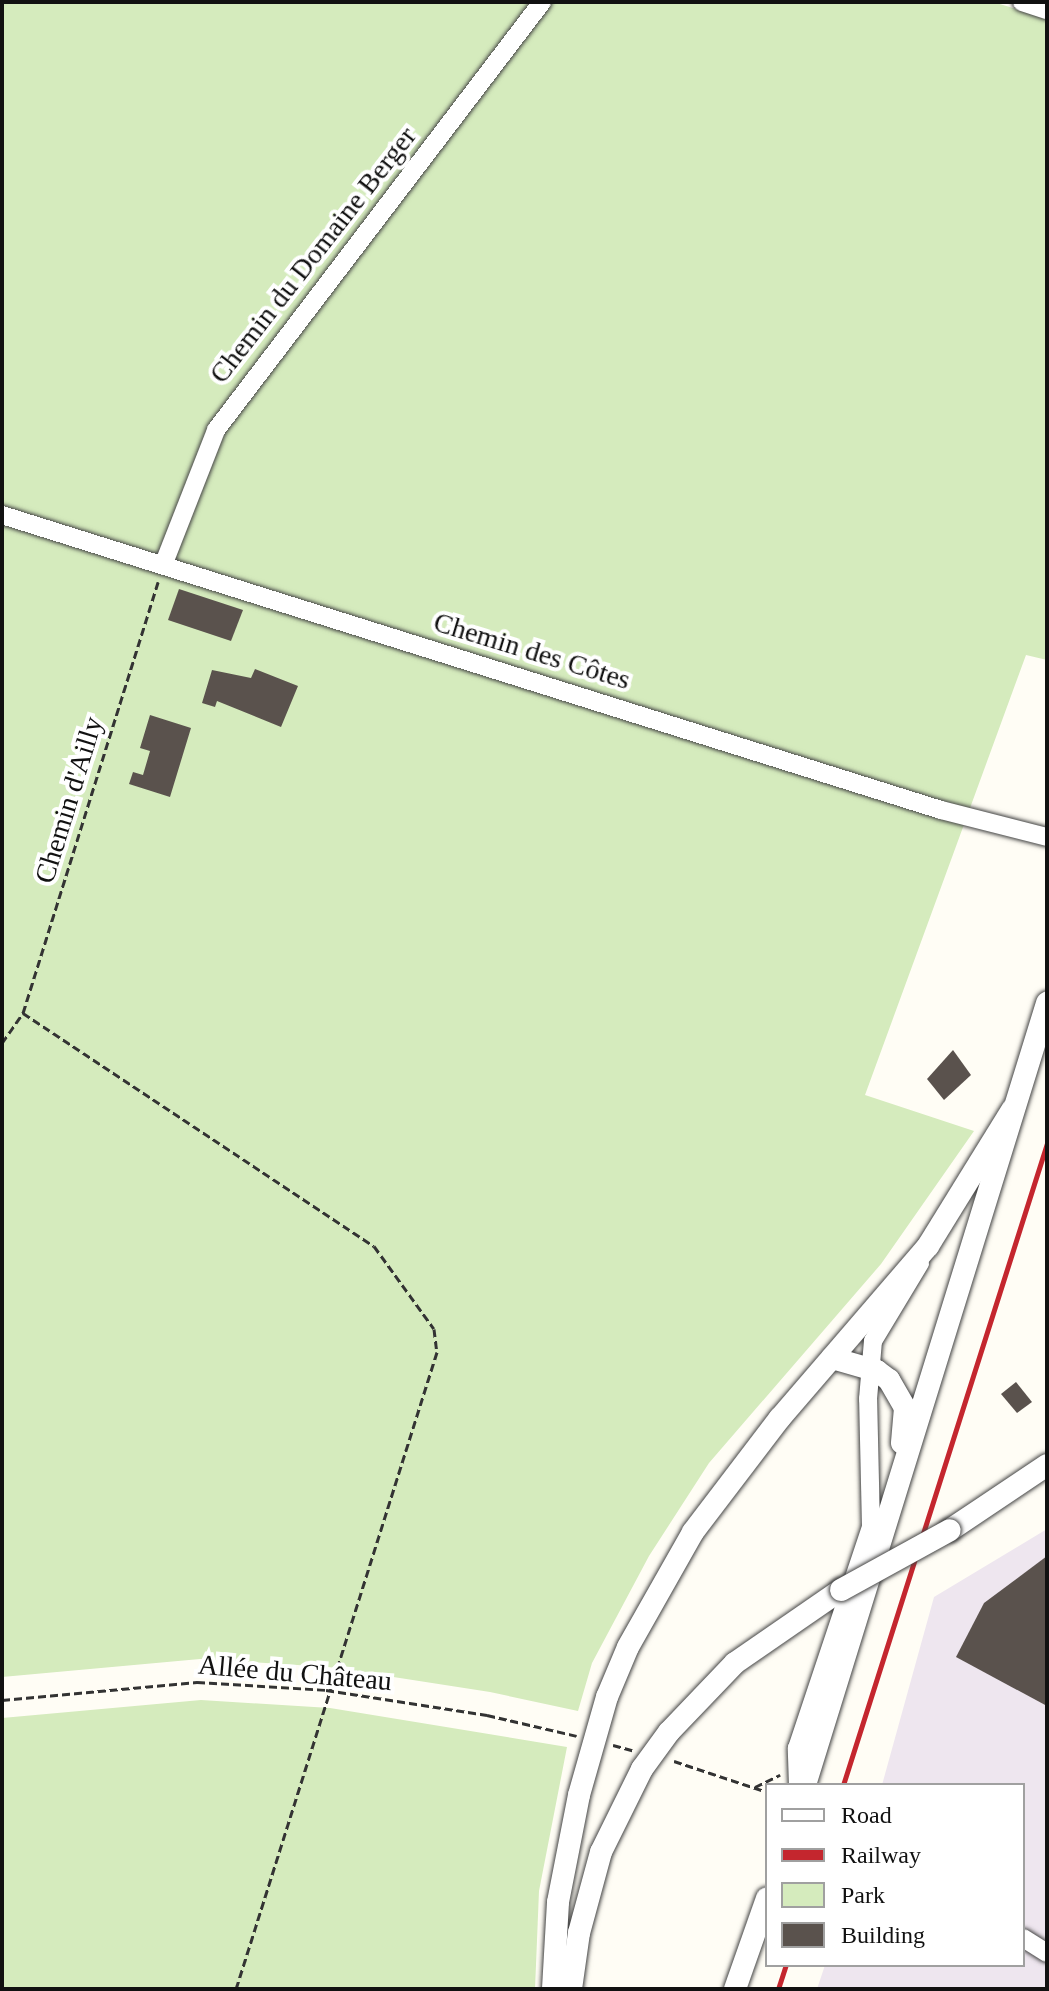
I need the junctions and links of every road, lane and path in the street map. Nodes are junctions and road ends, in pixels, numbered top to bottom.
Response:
1 (542, 2) edge
2 (1022, 2) edge
3 (1047, 10) edge
4 (2, 515) edge
5 (164, 563) junction
6 (1047, 837) edge
7 (1047, 1003) edge
8 (23, 1013) junction
9 (2, 1043) edge
10 (1012, 1110) junction
11 (928, 1246) junction
12 (832, 1358) junction
13 (869, 1368) junction
14 (1047, 1465) edge
15 (896, 1496) junction
16 (326, 1690) junction
17 (2, 1700) edge
18 (582, 1737) dead end
19 (602, 1742) dead end
20 (632, 1750) dead end
21 (674, 1761) dead end
22 (793, 1761) junction
23 (765, 1783) edge
24 (766, 1783) edge
25 (798, 1783) edge
26 (806, 1783) edge
27 (753, 1788) junction
28 (765, 1791) edge
29 (765, 1904) edge
30 (1025, 1939) edge
31 (1047, 1953) edge
32 (236, 1989) edge
33 (553, 1989) edge
34 (571, 1989) edge
35 (735, 1989) edge

1 - 5 street, Chemin du Domaine Berger
2 - 3 street
4 - 5 street, Chemin des Côtes
5 - 6 street, Chemin des Côtes
5 - 8 path, Chemin d'Ailly
7 - 10 street
8 - 9 path, Chemin d'Ailly
8 - 16 path
10 - 11 street
10 - 15 street
11 - 12 street
11 - 13 street
12 - 13 street
12 - 33 street
13 - 15 street
13 - 22 street
14 - 34 street, bridge
15 - 26 street
16 - 17 path, Allée du Château
16 - 18 path, Allée du Château
16 - 32 path
19 - 20 path
21 - 27 path
22 - 24 path
22 - 25 street
23 - 27 path
27 - 28 path
29 - 35 street
30 - 31 street

